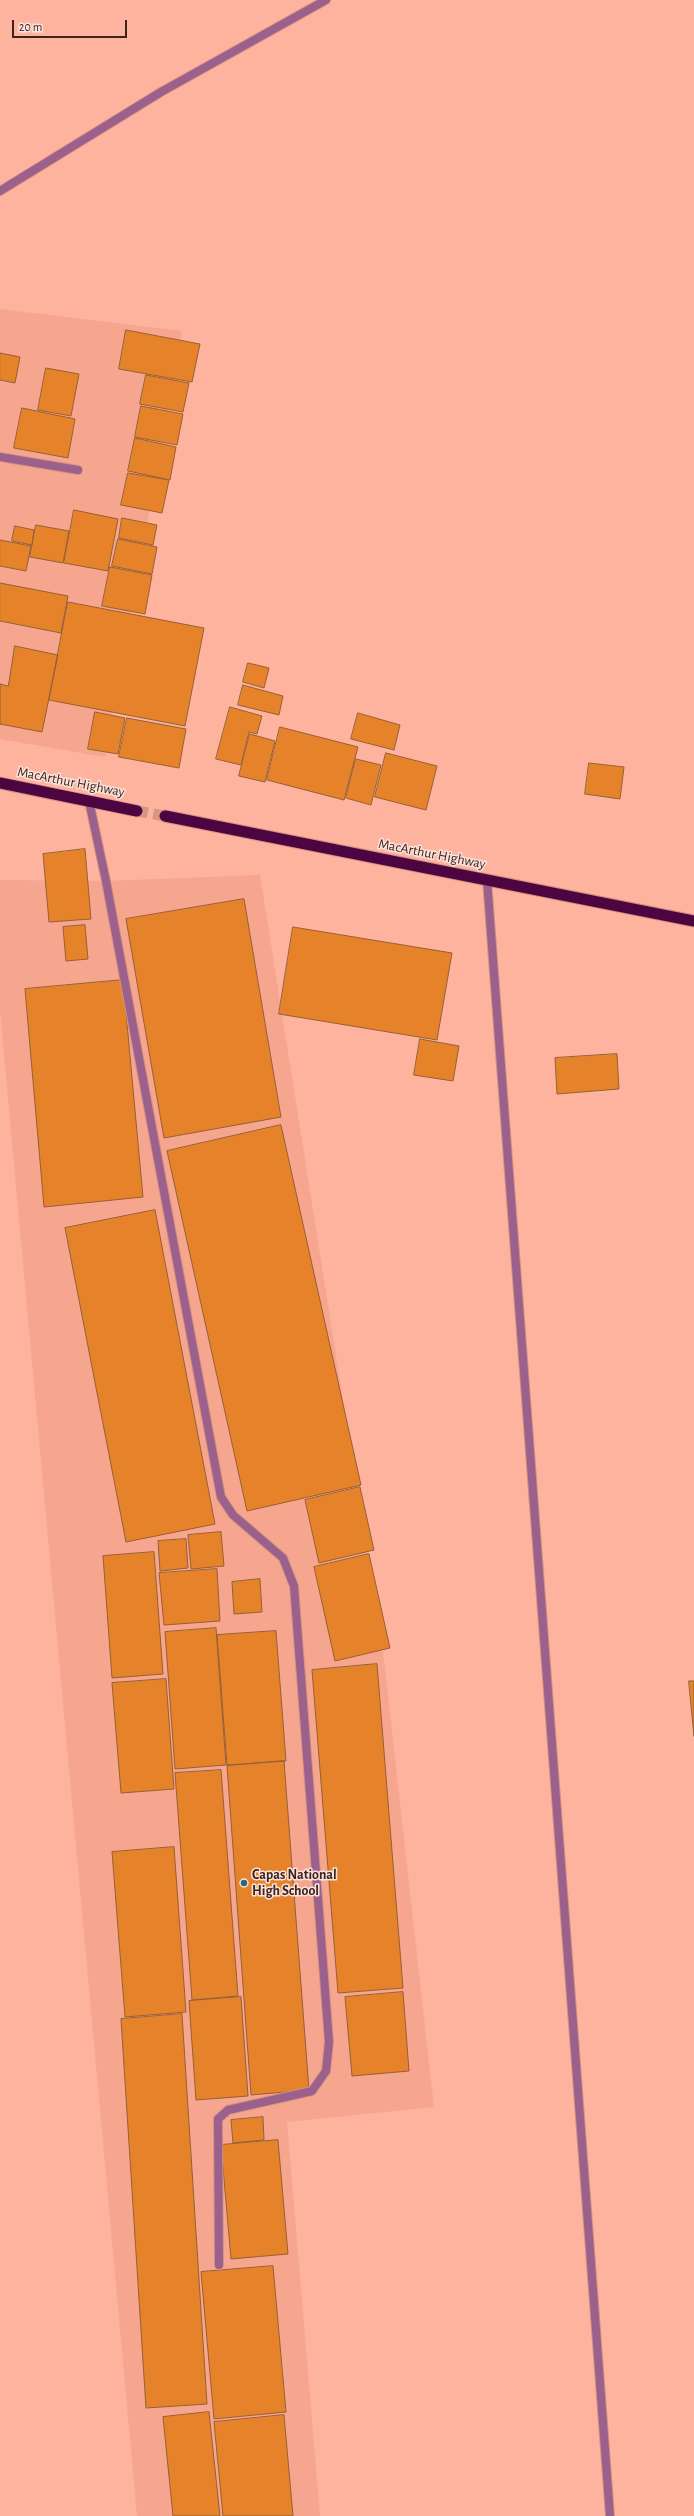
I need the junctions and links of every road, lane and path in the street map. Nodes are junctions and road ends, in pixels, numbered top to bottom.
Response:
1 (326, 0) edge
2 (0, 191) edge
3 (0, 457) edge
4 (78, 470) dead end
5 (0, 783) edge
6 (89, 801) junction
7 (137, 811) tunnel mouth
8 (165, 816) tunnel mouth
9 (487, 880) junction
10 (694, 921) edge
11 (219, 2265) dead end
12 (610, 2516) edge

1 - 2 street
3 - 4 street
5 - 6 highway, MacArthur Highway
6 - 7 highway, MacArthur Highway
6 - 11 street
8 - 9 highway, MacArthur Highway
9 - 10 highway, MacArthur Highway
9 - 12 street

